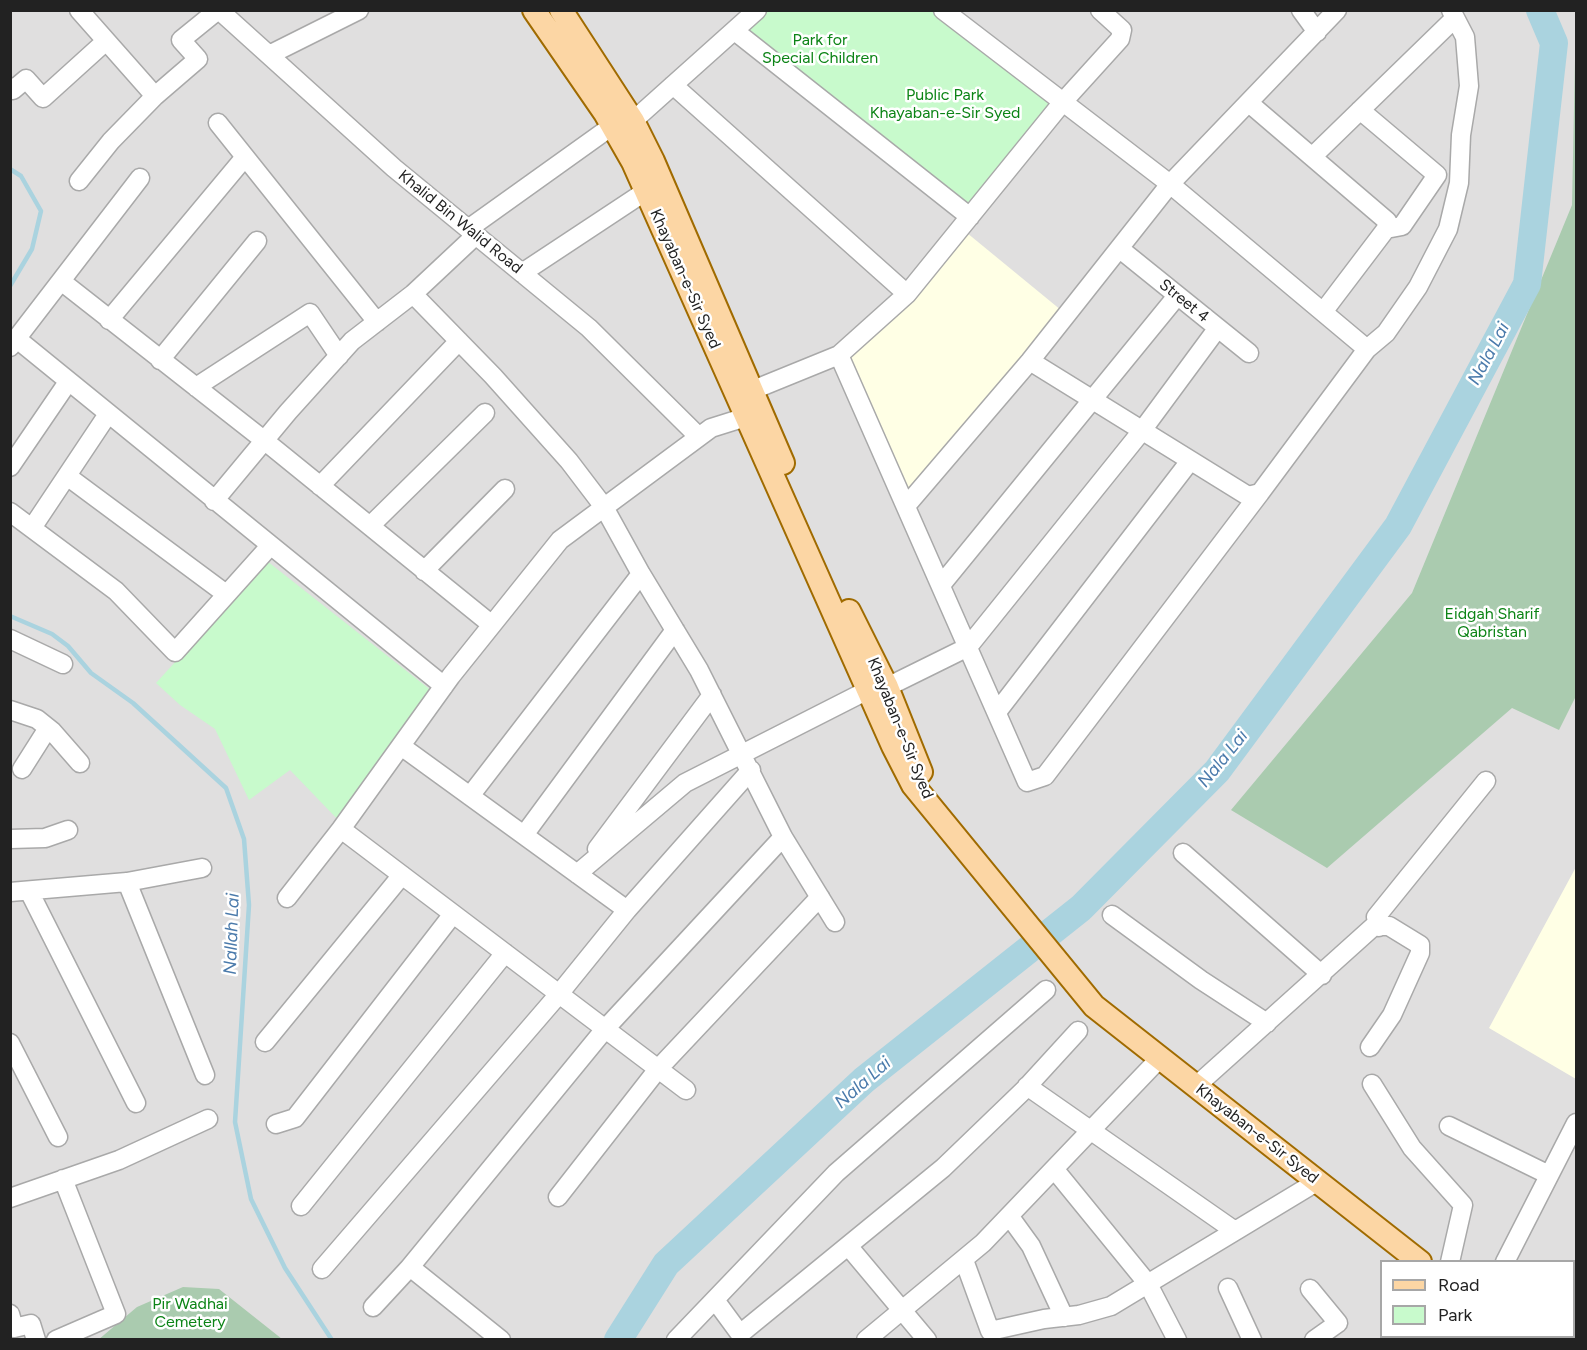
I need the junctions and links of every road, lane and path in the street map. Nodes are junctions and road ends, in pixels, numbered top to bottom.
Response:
1 (79, 10) edge
2 (219, 10) edge
3 (534, 10) edge
4 (561, 10) edge
5 (757, 10) edge
6 (943, 10) edge
7 (1100, 10) edge
8 (1301, 10) edge
9 (1337, 10) edge
10 (353, 12) edge
11 (1453, 14) edge
12 (735, 32) junction
13 (1317, 32) junction
14 (106, 41) junction
15 (269, 55) junction
16 (673, 85) junction
17 (10, 87) edge
18 (154, 96) junction
19 (1062, 103) junction
20 (1249, 103) junction
21 (1360, 110) junction
22 (218, 123) dead end
23 (623, 124) junction
24 (1313, 156) junction
25 (245, 157) junction
26 (140, 178) dead end
27 (80, 181) dead end
28 (1170, 184) junction
29 (646, 191) junction
30 (970, 217) junction
31 (1386, 229) junction
32 (472, 232) junction
33 (257, 240) dead end
34 (1120, 249) junction
35 (522, 273) junction
36 (61, 281) junction
37 (413, 294) junction
38 (907, 294) junction
39 (1177, 296) junction
40 (1323, 312) junction
41 (109, 320) junction
42 (377, 322) junction
43 (1217, 329) junction
44 (459, 341) junction
45 (14, 343) edge
46 (1367, 350) junction
47 (1249, 353) dead end
48 (839, 355) junction
49 (339, 356) junction
50 (160, 360) junction
51 (1030, 361) junction
52 (68, 382) junction
53 (196, 387) junction
54 (753, 390) junction
55 (1091, 400) junction
56 (485, 412) dead end
57 (108, 414) junction
58 (747, 417) junction
59 (1141, 432) junction
60 (699, 437) junction
61 (265, 441) junction
62 (1190, 461) junction
63 (10, 467) edge
64 (68, 476) junction
65 (320, 486) junction
66 (505, 489) dead end
67 (1260, 493) junction
68 (214, 501) junction
69 (906, 506) junction
70 (604, 507) junction
71 (12, 515) edge
72 (370, 526) junction
73 (32, 528) junction
74 (270, 546) junction
75 (424, 571) junction
76 (641, 574) junction
77 (941, 585) junction
78 (226, 594) junction
79 (492, 625) junction
80 (675, 630) junction
81 (10, 639) edge
82 (968, 647) junction
83 (63, 664) dead end
84 (444, 686) junction
85 (878, 689) junction
86 (712, 695) junction
87 (10, 710) edge
88 (997, 712) junction
89 (48, 728) junction
90 (401, 746) junction
91 (747, 762) junction
92 (80, 763) dead end
93 (22, 769) dead end
94 (1486, 781) dead end
95 (470, 796) junction
96 (341, 829) junction
97 (68, 830) dead end
98 (524, 835) junction
99 (783, 837) junction
100 (10, 839) edge
101 (1183, 853) dead end
102 (202, 868) dead end
103 (578, 874) junction
104 (402, 875) junction
105 (127, 882) junction
106 (20, 892) edge
107 (820, 897) junction
108 (287, 898) dead end
109 (627, 910) junction
110 (453, 914) junction
111 (1112, 915) dead end
112 (835, 922) dead end
113 (1379, 927) junction
114 (505, 953) junction
115 (1322, 975) junction
116 (1046, 990) dead end
117 (559, 994) junction
118 (1267, 1023) junction
119 (605, 1029) junction
120 (1078, 1031) dead end
121 (265, 1042) dead end
122 (10, 1043) edge
123 (1370, 1047) dead end
124 (1160, 1058) junction
125 (658, 1069) junction
126 (205, 1075) dead end
127 (1372, 1084) dead end
128 (1027, 1086) junction
129 (1196, 1086) junction
130 (686, 1090) dead end
131 (136, 1103) dead end
132 (208, 1119) dead end
133 (276, 1124) dead end
134 (1576, 1124) edge
135 (1449, 1126) dead end
136 (1092, 1131) junction
137 (58, 1137) dead end
138 (1055, 1170) junction
139 (1550, 1175) junction
140 (63, 1179) junction
141 (1318, 1181) junction
142 (558, 1197) dead end
143 (10, 1198) edge
144 (301, 1206) dead end
145 (1010, 1217) junction
146 (1235, 1231) junction
147 (849, 1247) junction
148 (963, 1260) junction
149 (1417, 1260) edge
150 (1450, 1260) edge
151 (1505, 1260) edge
152 (410, 1267) junction
153 (322, 1269) dead end
154 (1148, 1284) junction
155 (1228, 1288) dead end
156 (1310, 1289) dead end
157 (714, 1300) junction
158 (373, 1306) dead end
159 (902, 1311) junction
160 (10, 1314) edge
161 (1064, 1317) junction
162 (687, 1336) edge
163 (36, 1340) edge
164 (56, 1340) edge
165 (501, 1340) edge
166 (866, 1340) edge
167 (927, 1340) edge
168 (1177, 1340) edge
169 (1252, 1340) edge
170 (1314, 1340) edge

1 - 14 street
2 - 15 street, Khalid Bin Walid Road
2 - 18 street
3 - 23 main road, Khayaban-e-Sir Syed
4 - 23 main road, Khayaban-e-Sir Syed
5 - 12 street
6 - 19 street
7 - 19 street
8 - 13 street
9 - 13 street
10 - 15 street
11 - 21 street
11 - 46 street
12 - 16 street
12 - 30 street
13 - 20 street
14 - 17 street
14 - 18 street
15 - 32 street, Khalid Bin Walid Road
16 - 23 street
16 - 38 street
18 - 27 street
19 - 28 street
19 - 30 street
20 - 24 street
20 - 28 street
21 - 24 street
21 - 31 street
22 - 25 street
23 - 29 main road, Khayaban-e-Sir Syed
23 - 32 street
23 - 54 main road, Khayaban-e-Sir Syed
24 - 31 street
25 - 41 street
25 - 42 street
26 - 36 street
28 - 34 street
28 - 40 street
29 - 35 street
29 - 58 main road, Khayaban-e-Sir Syed
30 - 38 street
31 - 40 street
32 - 35 street, Khalid Bin Walid Road
32 - 37 street
33 - 50 street
34 - 39 street, Street 4
34 - 51 street
35 - 60 street, Khalid Bin Walid Road
36 - 41 street
36 - 45 street
37 - 42 street
37 - 44 street
38 - 48 street
39 - 43 street, Street 4
39 - 55 street
40 - 46 street
41 - 50 street
42 - 49 street
43 - 47 street, Street 4
43 - 59 street
44 - 65 street
44 - 70 street
45 - 52 street
46 - 67 street
48 - 54 street
48 - 69 street
49 - 53 street
49 - 61 street
50 - 53 street
51 - 55 street
51 - 69 street
52 - 57 street
52 - 63 street
53 - 61 street
54 - 85 main road, Khayaban-e-Sir Syed
55 - 59 street
55 - 77 street
56 - 72 street
57 - 64 street
57 - 68 street
58 - 60 street
58 - 85 main road, Khayaban-e-Sir Syed
59 - 62 street
59 - 82 street
60 - 70 street
61 - 65 street
61 - 68 street
62 - 67 street
62 - 88 street
64 - 73 street
64 - 78 street
65 - 72 street
66 - 75 street
67 - 88 street
68 - 74 street
69 - 77 street
70 - 76 street
70 - 79 street
71 - 73 street
72 - 75 street
73 - 78 street
74 - 78 street
74 - 84 street
75 - 79 street
76 - 80 street
76 - 95 street
77 - 82 street
79 - 84 street
80 - 86 street
80 - 98 street
81 - 83 street
82 - 85 street
82 - 88 street
84 - 90 street
85 - 91 street
85 - 124 main road, Khayaban-e-Sir Syed
86 - 91 street
86 - 103 street
87 - 89 street
89 - 92 street
89 - 93 street
90 - 95 street
90 - 96 street
91 - 99 street
91 - 103 street
91 - 109 street
94 - 113 street
95 - 98 street
96 - 104 street
96 - 108 street
97 - 100 street
98 - 103 street
99 - 107 street
99 - 119 street
101 - 115 street
102 - 105 street
103 - 109 street
104 - 110 street
104 - 121 street
105 - 106 street
105 - 126 street
106 - 131 street
107 - 112 street
107 - 125 street
109 - 117 street
110 - 114 street
110 - 133 street
111 - 118 street
113 - 115 street
113 - 123 street
114 - 117 street
114 - 144 street
115 - 118 street
116 - 157 street
117 - 119 street
117 - 153 street
118 - 129 street
119 - 125 street
119 - 152 street
120 - 128 street
122 - 137 street
124 - 129 main road, Khayaban-e-Sir Syed
124 - 136 street
125 - 130 street
125 - 142 street
127 - 150 street
128 - 136 street
128 - 147 street
129 - 141 main road, Khayaban-e-Sir Syed
132 - 140 street
134 - 139 street
135 - 139 street
136 - 138 street
136 - 146 street
138 - 145 street
138 - 154 street
139 - 151 street
140 - 143 street
140 - 164 street
141 - 146 street
141 - 149 main road, Khayaban-e-Sir Syed
145 - 148 street
145 - 161 street
146 - 154 street
147 - 157 street
147 - 159 street
148 - 159 street
148 - 161 street
152 - 158 street
152 - 165 street
154 - 161 street
154 - 168 street
155 - 169 street
156 - 170 street
157 - 162 street
159 - 166 street
159 - 167 street
160 - 163 street

